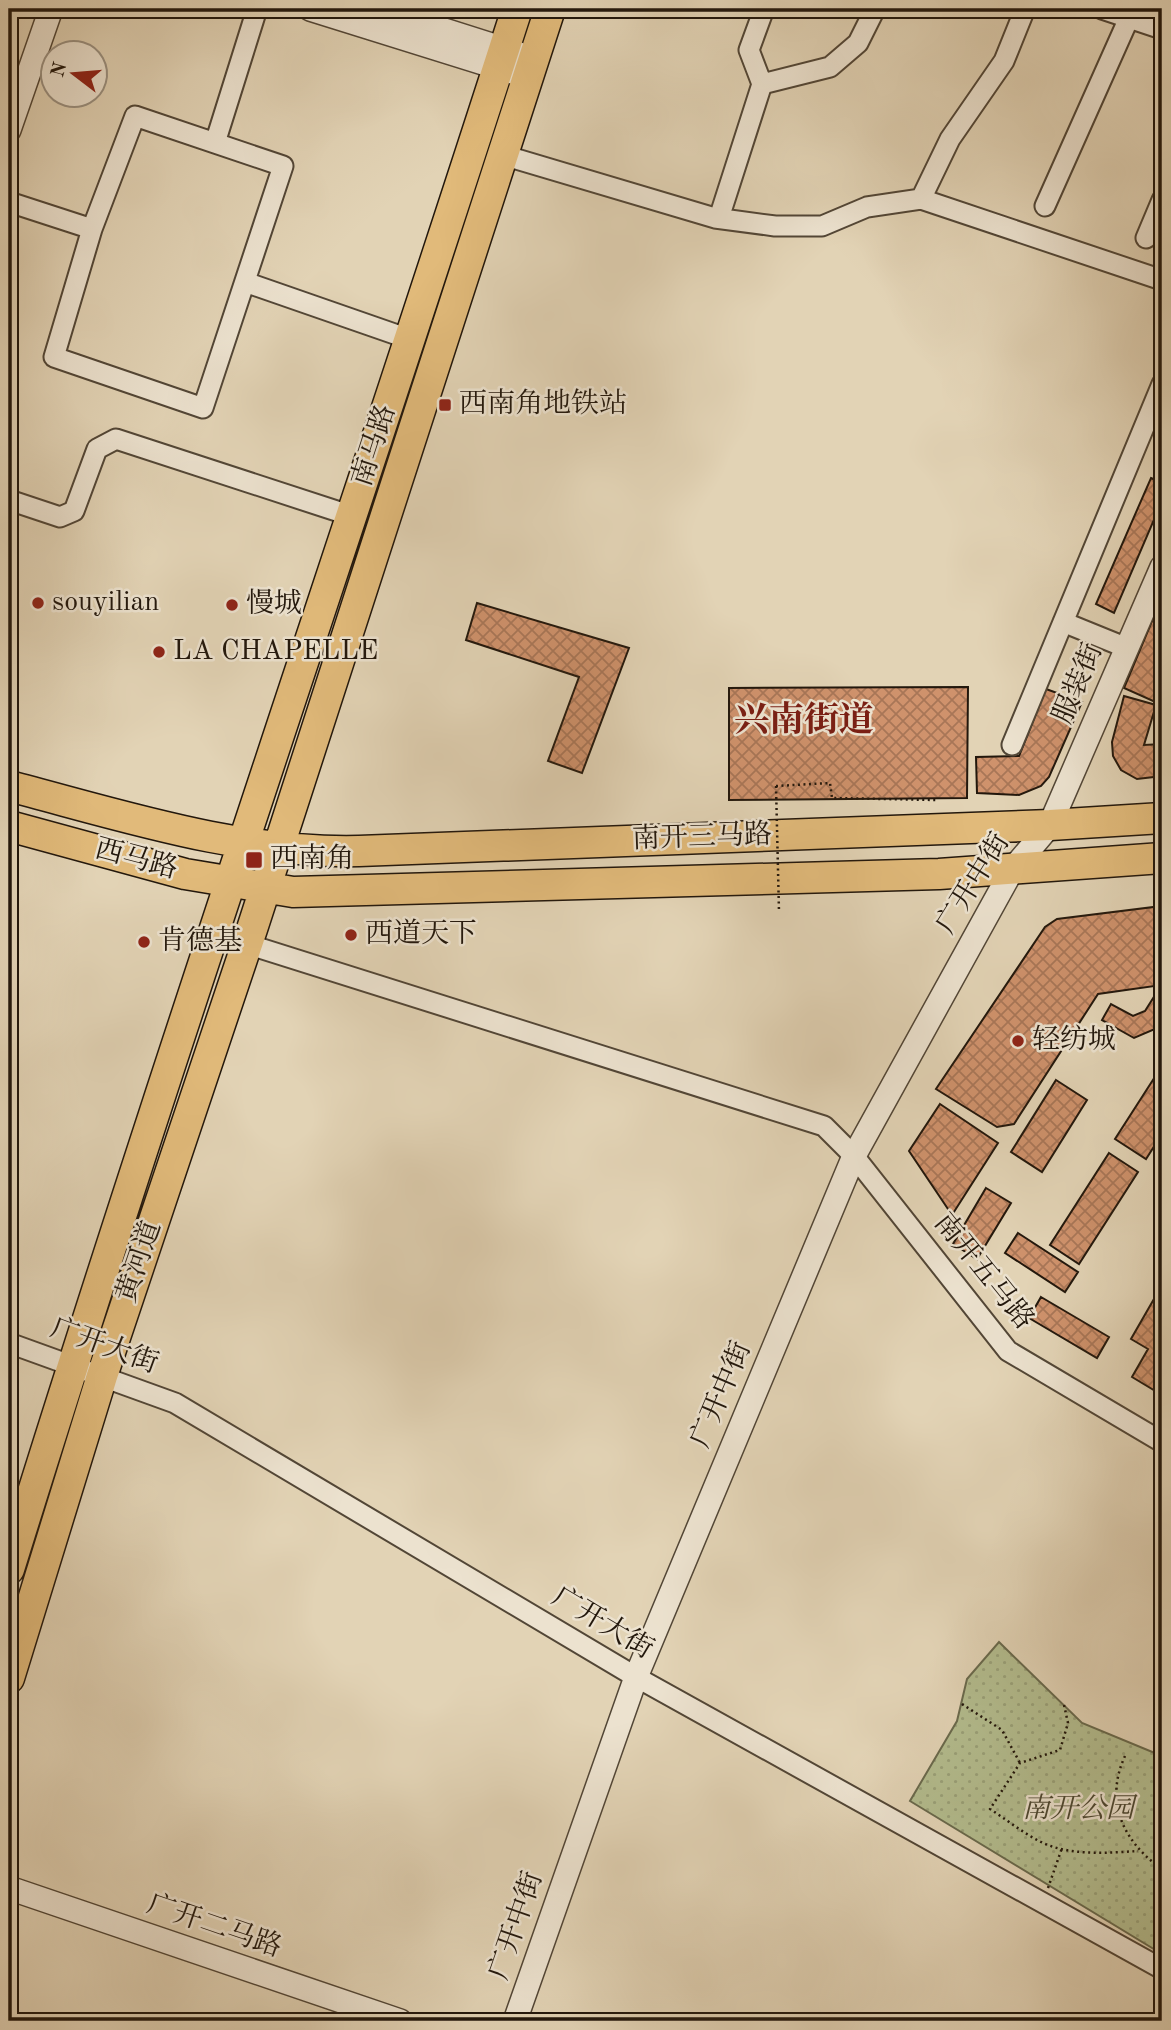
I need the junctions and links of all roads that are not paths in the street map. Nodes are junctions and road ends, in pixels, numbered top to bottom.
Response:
1 (37, 9) edge
2 (51, 9) edge
3 (257, 9) edge
4 (310, 9) edge
5 (378, 9) edge
6 (517, 9) edge
7 (550, 9) edge
8 (764, 9) edge
9 (875, 9) edge
10 (1024, 9) edge
11 (1102, 9) edge
12 (1131, 13) edge
13 (1162, 29) edge
14 (500, 58) junction
15 (531, 68) junction
16 (762, 84) junction
17 (9, 88) edge
18 (9, 130) edge
19 (215, 143) junction
20 (503, 155) junction
21 (921, 200) junction
22 (1162, 200) edge
23 (9, 202) edge
24 (1045, 206) dead end
25 (719, 218) junction
26 (92, 229) junction
27 (1146, 238) dead end
28 (1162, 279) edge
29 (245, 282) junction
30 (409, 339) junction
31 (1162, 384) edge
32 (9, 500) edge
33 (352, 516) junction
34 (1162, 567) edge
35 (1063, 622) junction
36 (1127, 648) junction
37 (1012, 745) dead end
38 (9, 786) edge
39 (1162, 818) edge
40 (1050, 825) junction
41 (9, 826) edge
42 (242, 843) junction
43 (278, 848) junction
44 (1162, 858) edge
45 (1012, 870) junction
46 (229, 883) junction
47 (264, 889) junction
48 (247, 944) junction
49 (854, 1156) junction
50 (9, 1343) edge
51 (72, 1364) junction
52 (102, 1376) junction
53 (1162, 1442) edge
54 (9, 1569) edge
55 (636, 1677) junction
56 (9, 1678) edge
57 (9, 1888) edge
58 (1162, 1969) edge
59 (400, 2021) edge
60 (515, 2021) edge

1 - 17 street
2 - 18 street
3 - 19 street
4 - 14 street
5 - 14 street
6 - 14 main road, 南马路
7 - 15 main road, 南马路
8 - 16 street
9 - 16 street
10 - 21 street
11 - 12 street
12 - 13 street
12 - 24 street
14 - 15 street
14 - 30 main road, 南马路
15 - 20 main road, 南马路
16 - 25 street
19 - 26 street
19 - 29 street
20 - 25 street
20 - 43 main road, 南马路
21 - 25 street
21 - 28 street
22 - 27 street
23 - 26 street
26 - 29 street
29 - 30 street
30 - 33 main road, 南马路
31 - 35 street
32 - 33 street
33 - 42 main road, 南马路
34 - 36 street, 服装街
35 - 36 street
35 - 37 street
36 - 40 street, 服装街
38 - 42 main road, 西马路
39 - 40 main road, 南开三马路
40 - 43 main road, 南开三马路
40 - 45 street, 广开中街
41 - 46 main road, 西马路
42 - 43 main road, 南开三马路
42 - 46 main road, 南马路
43 - 47 main road, 黄河道
44 - 45 main road, 南开三马路
45 - 47 main road, 南开三马路
45 - 49 street, 广开中街
46 - 47 main road, 西马路
46 - 51 main road, 黄河道
47 - 48 main road, 黄河道
48 - 49 street, 南开五马路
48 - 52 main road, 黄河道
49 - 53 street, 南开五马路
49 - 55 street, 广开中街
50 - 51 street, 广开大街
51 - 52 street, 广开大街
51 - 54 main road, 黄河道
52 - 55 street, 广开大街
52 - 56 main road, 黄河道
55 - 58 street, 广开大街
55 - 60 street, 广开中街
57 - 59 street, 广开二马路

